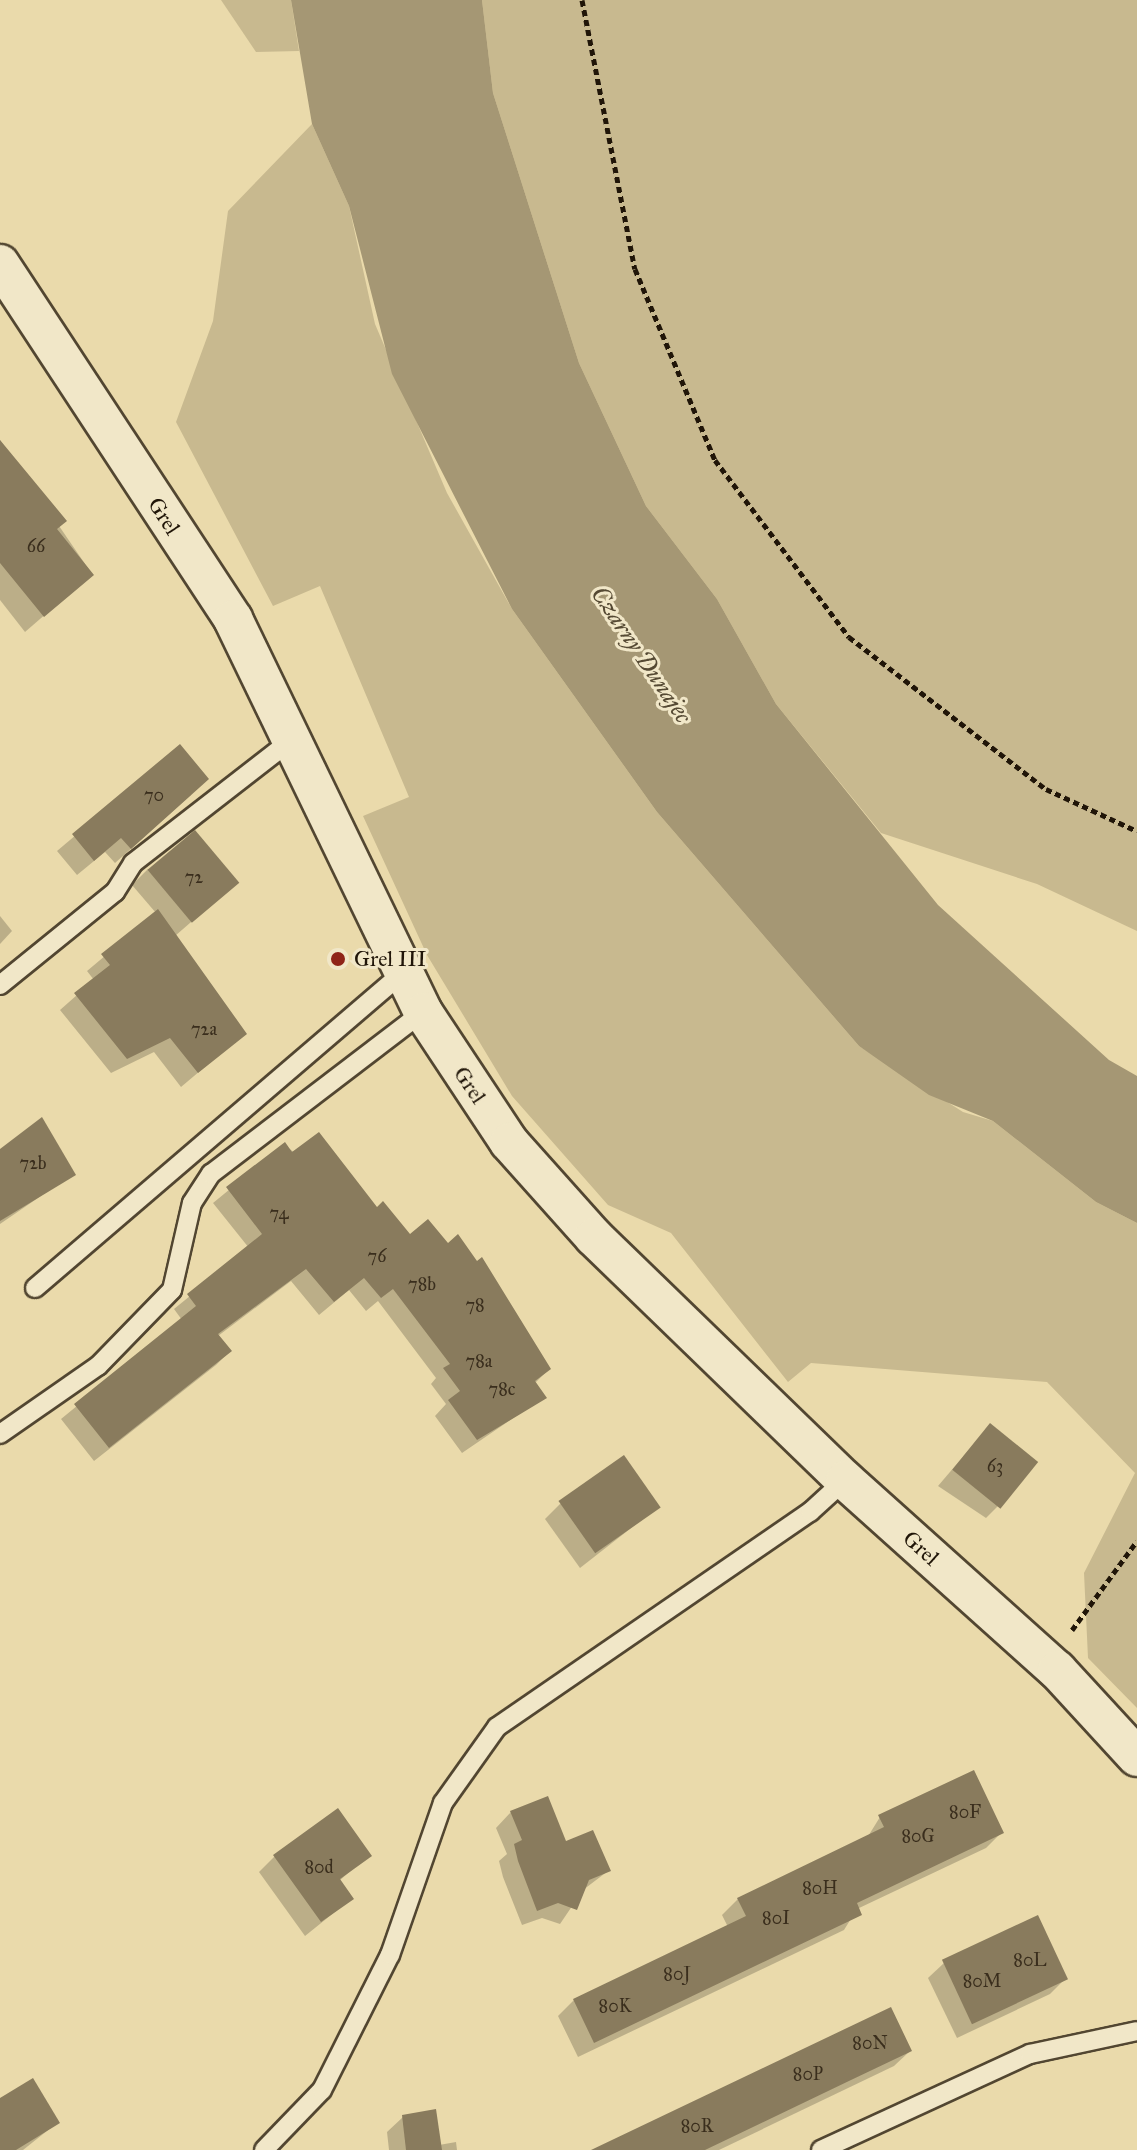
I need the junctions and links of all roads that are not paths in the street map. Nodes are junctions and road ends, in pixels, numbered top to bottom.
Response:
1 (0, 264) edge
2 (293, 739) junction
3 (404, 972) junction
4 (0, 985) edge
5 (423, 1012) junction
6 (35, 1288) dead end
7 (0, 1434) edge
8 (845, 1480) junction
9 (1137, 1757) edge
10 (1137, 2031) edge
11 (264, 2150) edge
12 (821, 2150) edge

1 - 2 street, Grel
2 - 3 street, Grel
2 - 4 lane
3 - 5 street, Grel
3 - 6 lane
5 - 7 lane
5 - 8 street, Grel
8 - 9 street, Grel
8 - 11 lane
10 - 12 lane

